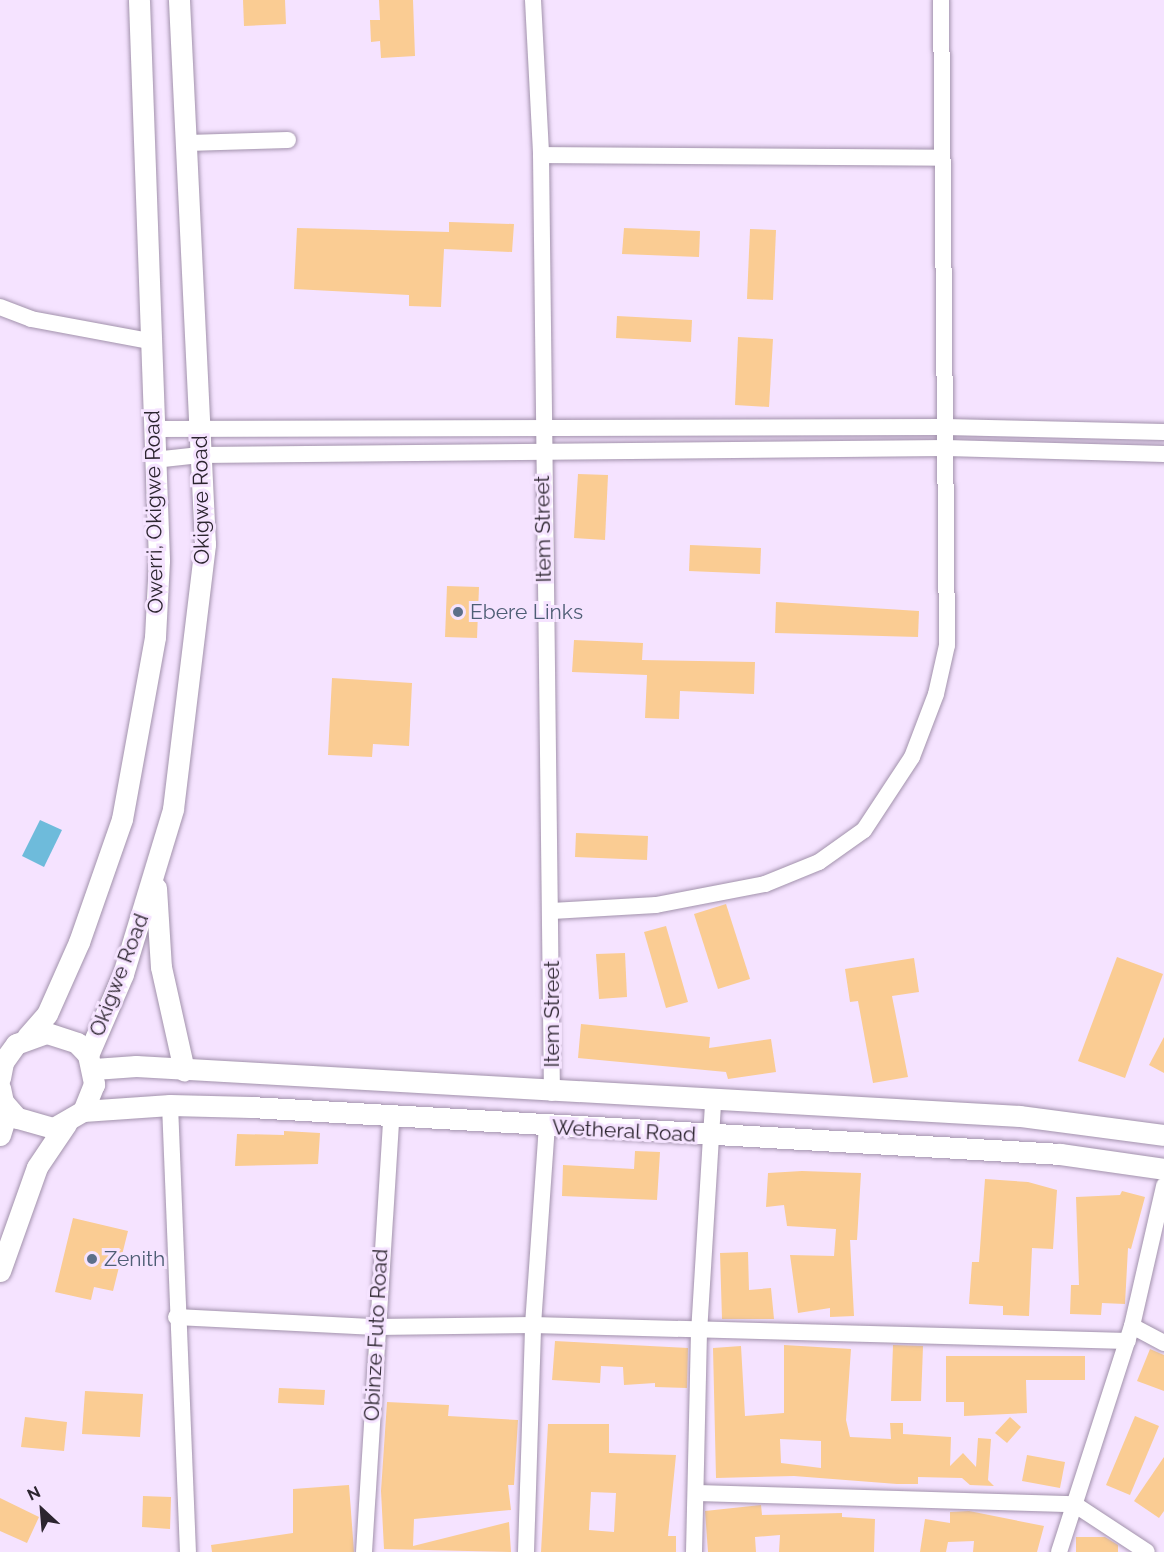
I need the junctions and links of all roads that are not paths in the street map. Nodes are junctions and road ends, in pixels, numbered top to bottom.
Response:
1 (139, 0) edge
2 (179, 0) edge
3 (533, 0) edge
4 (941, 0) edge
5 (288, 141) dead end
6 (187, 143) junction
7 (541, 155) junction
8 (941, 158) junction
9 (0, 307) edge
10 (150, 341) junction
11 (541, 428) junction
12 (945, 428) junction
13 (153, 429) junction
14 (200, 429) junction
15 (1164, 432) edge
16 (946, 448) junction
17 (542, 451) junction
18 (1164, 454) edge
19 (200, 455) junction
20 (154, 460) junction
21 (155, 877) junction
22 (552, 911) junction
23 (14, 1044) edge
24 (91, 1062) junction
25 (184, 1070) junction
26 (0, 1078) edge
27 (552, 1093) junction
28 (3, 1101) edge
29 (713, 1102) junction
30 (170, 1105) junction
31 (83, 1111) junction
32 (391, 1118) junction
33 (66, 1124) junction
34 (547, 1127) junction
35 (0, 1135) edge
36 (712, 1135) junction
37 (1164, 1135) edge
38 (1164, 1169) edge
39 (1164, 1186) edge
40 (0, 1271) edge
41 (176, 1317) junction
42 (534, 1325) junction
43 (376, 1327) junction
44 (699, 1333) junction
45 (1130, 1333) junction
46 (1164, 1343) edge
47 (697, 1493) junction
48 (1074, 1504) junction
49 (188, 1552) edge
50 (364, 1552) edge
51 (526, 1552) edge
52 (694, 1552) edge
53 (1059, 1552) edge
54 (1147, 1552) edge

1 - 10 main road, Owerri, Okigwe Road
2 - 6 main road, Okigwe Road
3 - 7 street, Item Street
4 - 8 street
5 - 6 street
6 - 14 main road, Okigwe Road
7 - 8 street
7 - 11 street, Item Street
8 - 12 street
9 - 10 street
10 - 13 main road, Owerri, Okigwe Road
11 - 12 street
11 - 14 street
11 - 17 street, Item Street
12 - 15 street
12 - 16 street
13 - 14 street
13 - 20 main road, Owerri, Okigwe Road
14 - 19 main road, Okigwe Road
16 - 17 street
16 - 18 street
16 - 22 street
17 - 19 street
17 - 22 street, Item Street
19 - 20 street
19 - 21 main road, Okigwe Road
20 - 23 main road, Owerri, Okigwe Road
21 - 24 main road, Okigwe Road
21 - 25 main road
22 - 27 street, Item Street
23 - 24 main road
23 - 26 main road, Owerri, Okigwe Road
24 - 25 main road, Wetheral Road
24 - 31 main road, Okigwe Road
25 - 27 main road, Wetheral Road
27 - 29 main road, Wetheral Road
28 - 33 main road
28 - 35 main road
29 - 36 street
29 - 37 main road, Wetheral Road
30 - 31 main road, Wetheral Road
30 - 32 main road, Wetheral Road
30 - 41 street
31 - 33 main road
32 - 34 main road, Wetheral Road
32 - 43 street, Obinze Futo Road
33 - 40 main road
34 - 36 main road, Wetheral Road
34 - 42 street
36 - 38 main road, Wetheral Road
36 - 44 street
39 - 45 street
41 - 43 street
41 - 49 street
42 - 43 street
42 - 44 street
42 - 51 street
43 - 50 street, Obinze Futo Road
44 - 45 street
44 - 47 street
45 - 46 street
45 - 48 street
47 - 48 street
47 - 52 street
48 - 53 street
48 - 54 street

